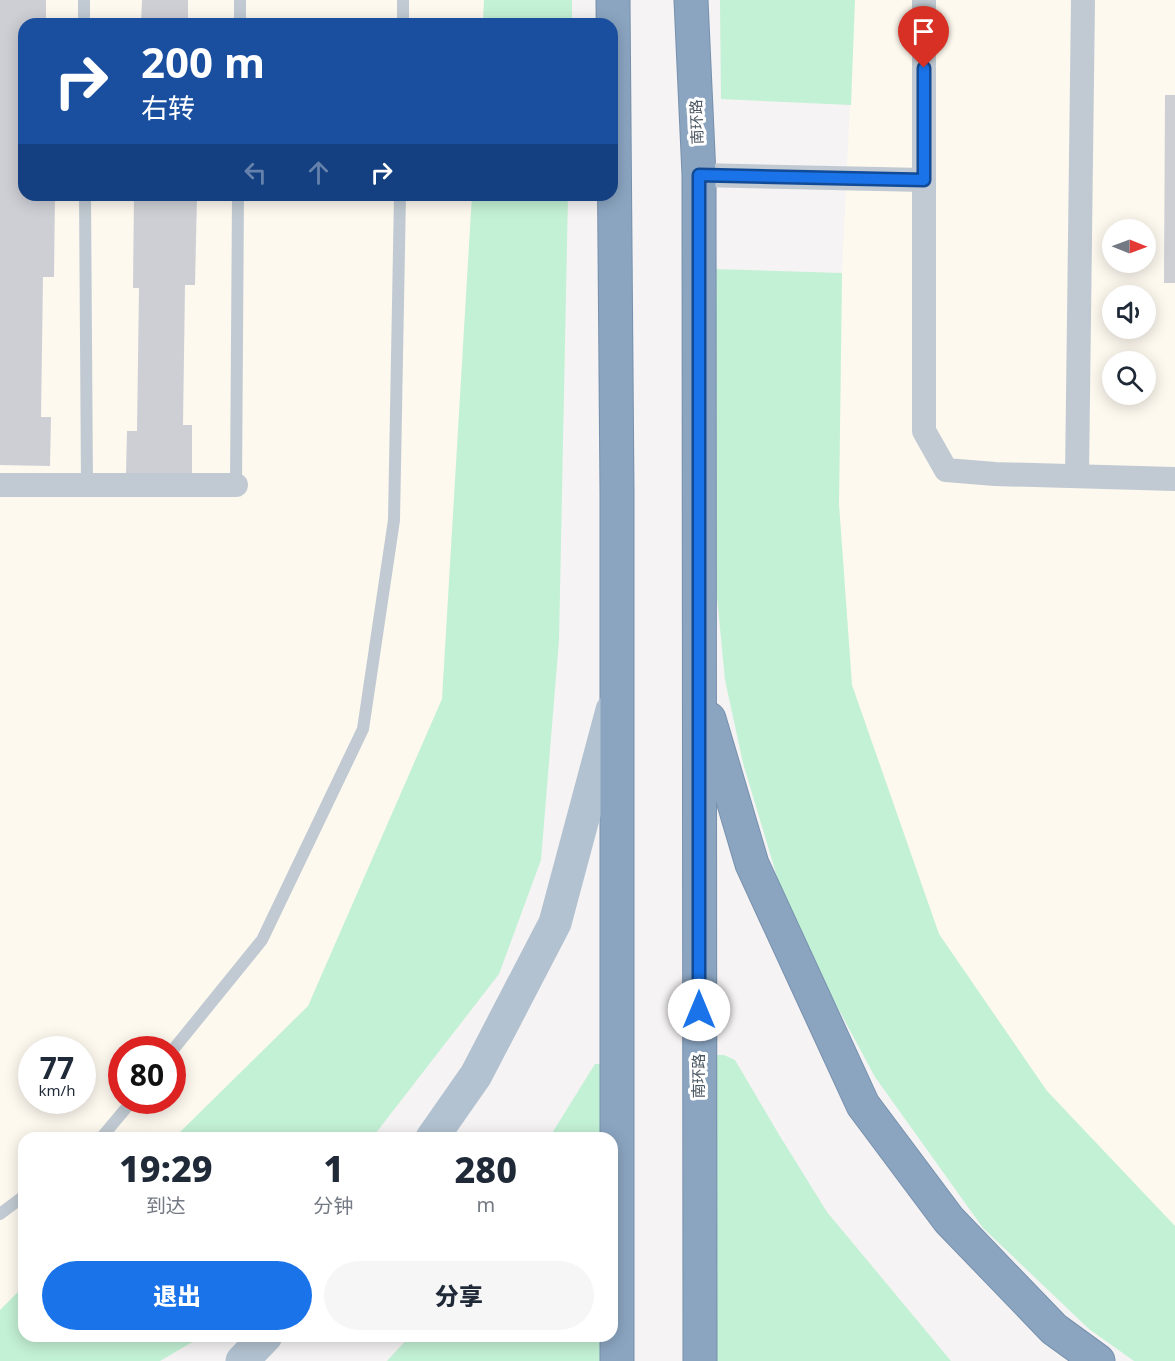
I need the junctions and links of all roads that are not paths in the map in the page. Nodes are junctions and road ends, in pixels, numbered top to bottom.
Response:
1 (84, 0) edge
2 (240, 0) edge
3 (403, 0) edge
4 (613, 0) edge
5 (692, 0) edge
6 (924, 0) edge
7 (1083, 0) edge
8 (84, 18) edge
9 (240, 18) edge
10 (403, 18) edge
11 (613, 18) edge
12 (699, 175) junction
13 (924, 180) junction
14 (85, 201) edge
15 (238, 201) edge
16 (400, 201) edge
17 (614, 201) edge
18 (1077, 476) junction
19 (1175, 479) edge
20 (0, 485) edge
21 (236, 485) joint
22 (87, 486) junction
23 (698, 682) junction
24 (617, 688) junction
25 (184, 1036) edge
26 (121, 1114) edge
27 (106, 1132) edge
28 (436, 1132) edge
29 (617, 1132) edge
30 (18, 1200) edge
31 (0, 1214) edge
32 (260, 1342) edge
33 (617, 1342) edge
34 (242, 1361) edge
35 (617, 1361) edge
36 (700, 1361) edge
37 (1098, 1361) edge

1 - 8 lane
2 - 9 lane
3 - 10 lane
4 - 11 highway
5 - 12 highway, 南环路
6 - 13 street
7 - 18 street
12 - 13 street
12 - 23 highway, 南环路
13 - 18 street
14 - 22 lane
15 - 21 lane
16 - 25 lane
17 - 24 highway
18 - 19 street
20 - 22 street
21 - 22 street
23 - 36 highway, 南环路
23 - 37 highway
24 - 28 main road
24 - 29 highway
26 - 27 lane
30 - 31 lane
32 - 34 main road
33 - 35 highway

